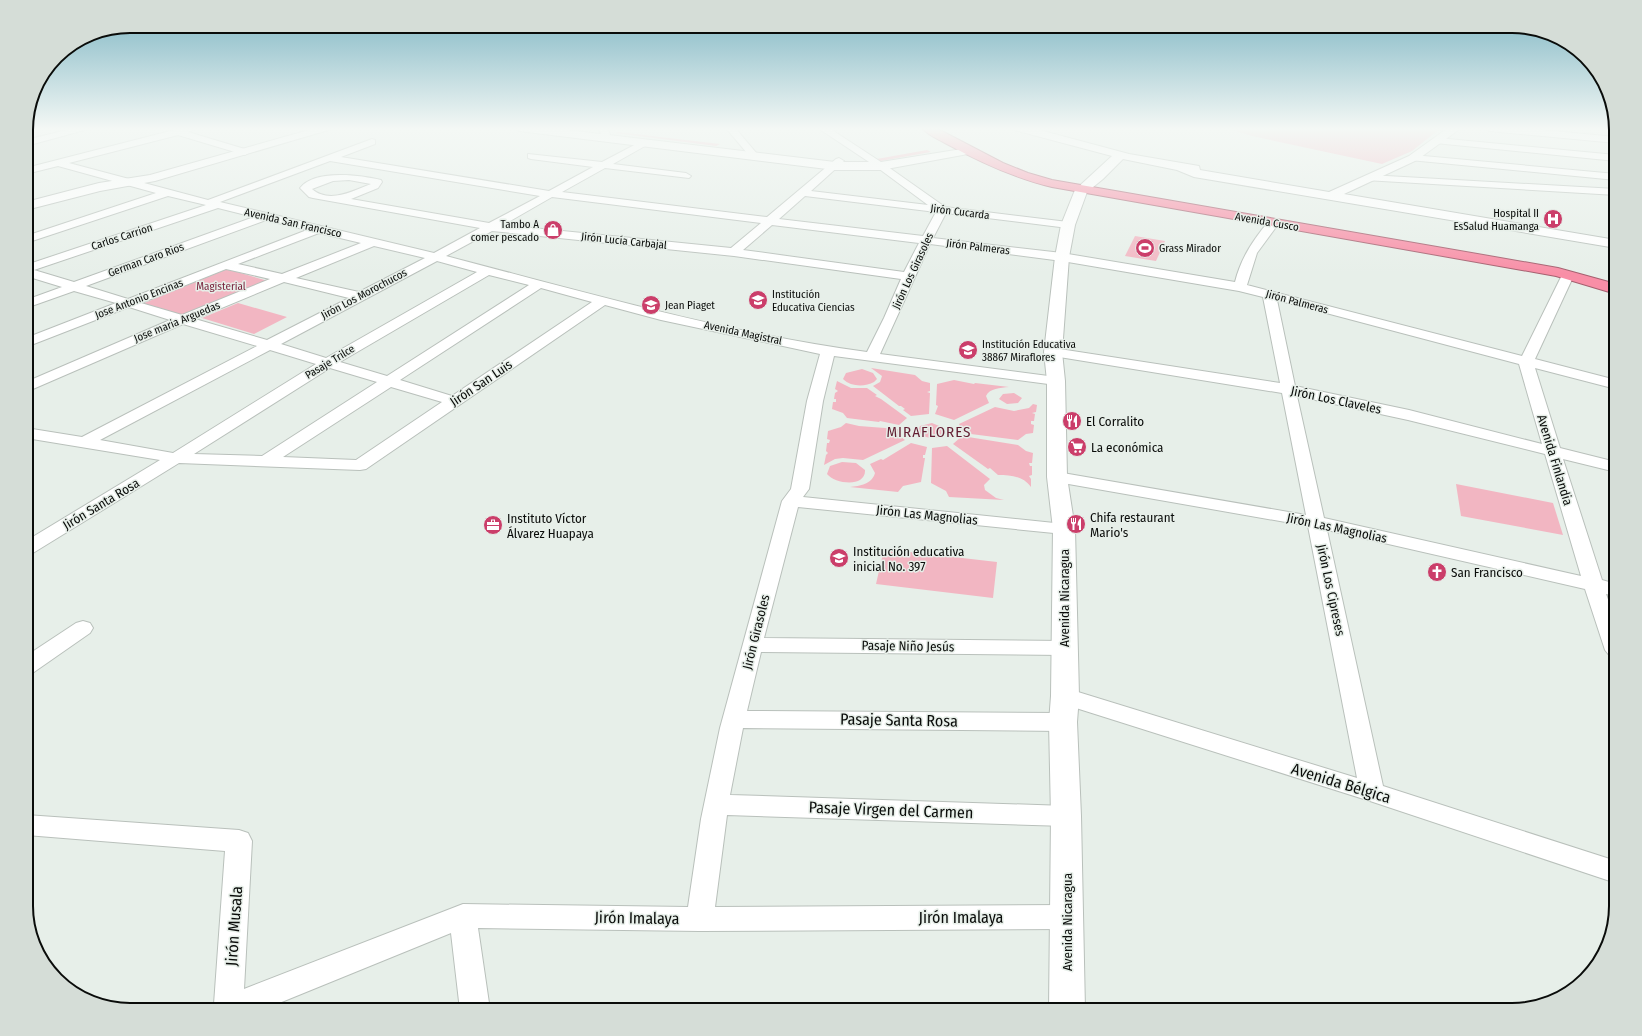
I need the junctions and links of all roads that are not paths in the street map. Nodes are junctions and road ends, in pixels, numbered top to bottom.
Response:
1 (105, 176) edge
2 (156, 176) edge
3 (283, 176) edge
4 (338, 176) edge
5 (342, 176) edge
6 (442, 176) edge
7 (582, 176) edge
8 (823, 176) edge
9 (894, 176) edge
10 (1026, 176) edge
11 (1099, 176) edge
12 (1213, 176) edge
13 (1374, 176) edge
14 (1370, 178) junction
15 (124, 182) junction
16 (1081, 190) junction
17 (1609, 192) edge
18 (167, 193) junction
19 (804, 193) junction
20 (550, 194) junction
21 (1332, 195) junction
22 (340, 200) junction
23 (33, 204) edge
24 (213, 204) junction
25 (942, 210) junction
26 (267, 216) junction
27 (770, 222) junction
28 (1273, 223) junction
29 (1068, 225) junction
30 (490, 227) junction
31 (318, 229) junction
32 (33, 238) edge
33 (927, 241) junction
34 (373, 242) junction
35 (1609, 243) edge
36 (734, 252) junction
37 (436, 257) junction
38 (1062, 257) junction
39 (225, 265) junction
40 (33, 268) edge
41 (487, 271) junction
42 (33, 272) edge
43 (1568, 274) junction
44 (908, 276) junction
45 (283, 280) junction
46 (539, 284) junction
47 (75, 286) junction
48 (1240, 287) junction
49 (1609, 287) edge
50 (1269, 295) junction
51 (359, 296) junction
52 (33, 301) edge
53 (602, 301) junction
54 (130, 303) junction
55 (183, 319) junction
56 (33, 340) edge
57 (269, 345) junction
58 (828, 351) junction
59 (1053, 352) junction
60 (871, 357) junction
61 (328, 363) junction
62 (1526, 363) junction
63 (387, 381) junction
64 (1056, 381) junction
65 (1609, 383) edge
66 (33, 385) edge
67 (1287, 389) junction
68 (454, 401) junction
69 (33, 434) edge
70 (47, 435) junction
71 (33, 441) edge
72 (85, 442) junction
73 (1551, 451) junction
74 (176, 458) junction
75 (264, 462) junction
76 (1609, 466) edge
77 (1056, 477) junction
78 (791, 501) junction
79 (1316, 522) junction
80 (1064, 528) junction
81 (33, 545) edge
82 (1593, 584) junction
83 (1609, 588) edge
84 (83, 628) dead end
85 (1609, 630) edge
86 (752, 645) junction
87 (1064, 648) junction
88 (33, 662) edge
89 (1064, 709) junction
90 (735, 719) junction
91 (1372, 792) junction
92 (716, 805) junction
93 (1066, 816) junction
94 (33, 826) edge
95 (1609, 870) edge
96 (463, 916) junction
97 (1067, 917) junction
98 (700, 919) junction
99 (227, 1003) edge
100 (245, 1003) edge
101 (474, 1003) edge
102 (1067, 1003) edge

1 - 15 street, Avenida San Francisco
2 - 15 street
3 - 24 street, Carlos Carrion
4 - 22 street, Jirón Lucía Carbajal
5 - 22 street, Jirón Lucía Carbajal
6 - 20 street, Jirón Palmeras
7 - 20 street, Jirón Los Morochucos
8 - 19 street
9 - 25 street
10 - 16 highway, Avenida Cusco
11 - 16 street
12 - 21 street
13 - 14 street
14 - 17 street
14 - 21 street
15 - 18 street, Avenida San Francisco
15 - 23 street
16 - 28 highway, Avenida Cusco
16 - 29 street, Avenida Nicaragua
18 - 24 street, Avenida San Francisco
18 - 32 street
19 - 25 street, Jirón Cucarda
19 - 27 street
20 - 27 street, Jirón Palmeras
20 - 30 street, Jirón Los Morochucos
21 - 35 street
22 - 30 street, Jirón Lucía Carbajal
24 - 26 street, Avenida San Francisco
24 - 40 street, Carlos Carrion
25 - 29 street, Jirón Cucarda
25 - 33 street, Jirón Los Girasoles
26 - 31 street, Avenida San Francisco
26 - 47 street, German Caro Rios
27 - 33 street, Jirón Palmeras
27 - 36 street
28 - 43 highway, Avenida Cusco
28 - 48 street
29 - 38 street, Avenida Nicaragua
30 - 36 street, Jirón Lucía Carbajal
30 - 37 street, Jirón Los Morochucos
31 - 34 street, Avenida San Francisco
31 - 39 street, Jose Antonio Encinas
33 - 38 street, Jirón Palmeras
33 - 44 street, Jirón Los Girasoles
34 - 37 street, Avenida San Francisco
34 - 45 street, Jose maria Arguedas
36 - 44 street, Jirón Lucía Carbajal
37 - 41 street, Avenida Magistral
37 - 51 street, Jirón Los Morochucos
38 - 48 street, Jirón Palmeras
38 - 59 street, Avenida Nicaragua
39 - 45 street
39 - 54 street, Jose Antonio Encinas
41 - 46 street, Avenida Magistral
41 - 61 street, Pasaje Trilce
42 - 47 street
43 - 49 highway, Avenida Cusco
43 - 62 street
44 - 60 street, Jirón Los Girasoles
45 - 51 street
45 - 55 street, Jose maria Arguedas
46 - 53 street, Avenida Magistral
46 - 63 street
47 - 52 street, German Caro Rios
47 - 54 street
48 - 50 street, Jirón Palmeras
50 - 62 street, Jirón Palmeras
50 - 67 street, Jirón Los Cipreses
51 - 57 street, Jirón Los Morochucos
53 - 58 street, Avenida Magistral
53 - 68 street, Jirón San Luis
54 - 55 street
54 - 56 street, Jose Antonio Encinas
55 - 57 street
55 - 66 street, Jose maria Arguedas
57 - 61 street
57 - 72 street, Jirón Los Morochucos
58 - 60 street, Avenida Magistral
58 - 78 street, Jirón Girasoles
59 - 64 street, Avenida Nicaragua
59 - 67 street, Jirón Los Claveles
60 - 64 street, Avenida Magistral
61 - 63 street
61 - 74 street, Pasaje Trilce
62 - 65 street, Jirón Palmeras
62 - 73 street, Avenida Finlandia
63 - 68 street
63 - 75 street
64 - 77 street, Avenida Nicaragua
67 - 73 street, Jirón Los Claveles
67 - 79 street, Jirón Los Cipreses
68 - 75 street, Jirón San Luis
69 - 70 street
70 - 71 street
70 - 72 street
72 - 74 street
73 - 76 street, Jirón Los Claveles
73 - 82 street, Avenida Finlandia
74 - 75 street
74 - 81 street, Jirón Santa Rosa
77 - 79 street, Jirón Las Magnolias
77 - 80 street, Avenida Nicaragua
78 - 80 street, Jirón Las Magnolias
78 - 86 street, Jirón Girasoles
79 - 82 street, Jirón Las Magnolias
79 - 91 street, Jirón Los Cipreses
80 - 87 street, Avenida Nicaragua
82 - 83 street, Jirón Las Magnolias
82 - 85 street, Avenida Finlandia
84 - 88 street
86 - 87 street, Pasaje Niño Jesús
86 - 90 street, Jirón Girasoles
87 - 89 street, Avenida Nicaragua
89 - 90 street, Pasaje Santa Rosa
89 - 91 street, Avenida Bélgica
89 - 93 street, Avenida Nicaragua
90 - 92 street, Jirón Girasoles
91 - 95 street, Avenida Bélgica
92 - 93 street, Pasaje Virgen del Carmen
92 - 98 street, Jirón Girasoles
93 - 97 street, Avenida Nicaragua
94 - 99 street, Jirón Musala
96 - 98 street, Jirón Imalaya
96 - 100 street, Jirón Imalaya
96 - 101 street
97 - 98 street, Jirón Imalaya
97 - 102 street, Avenida Nicaragua

